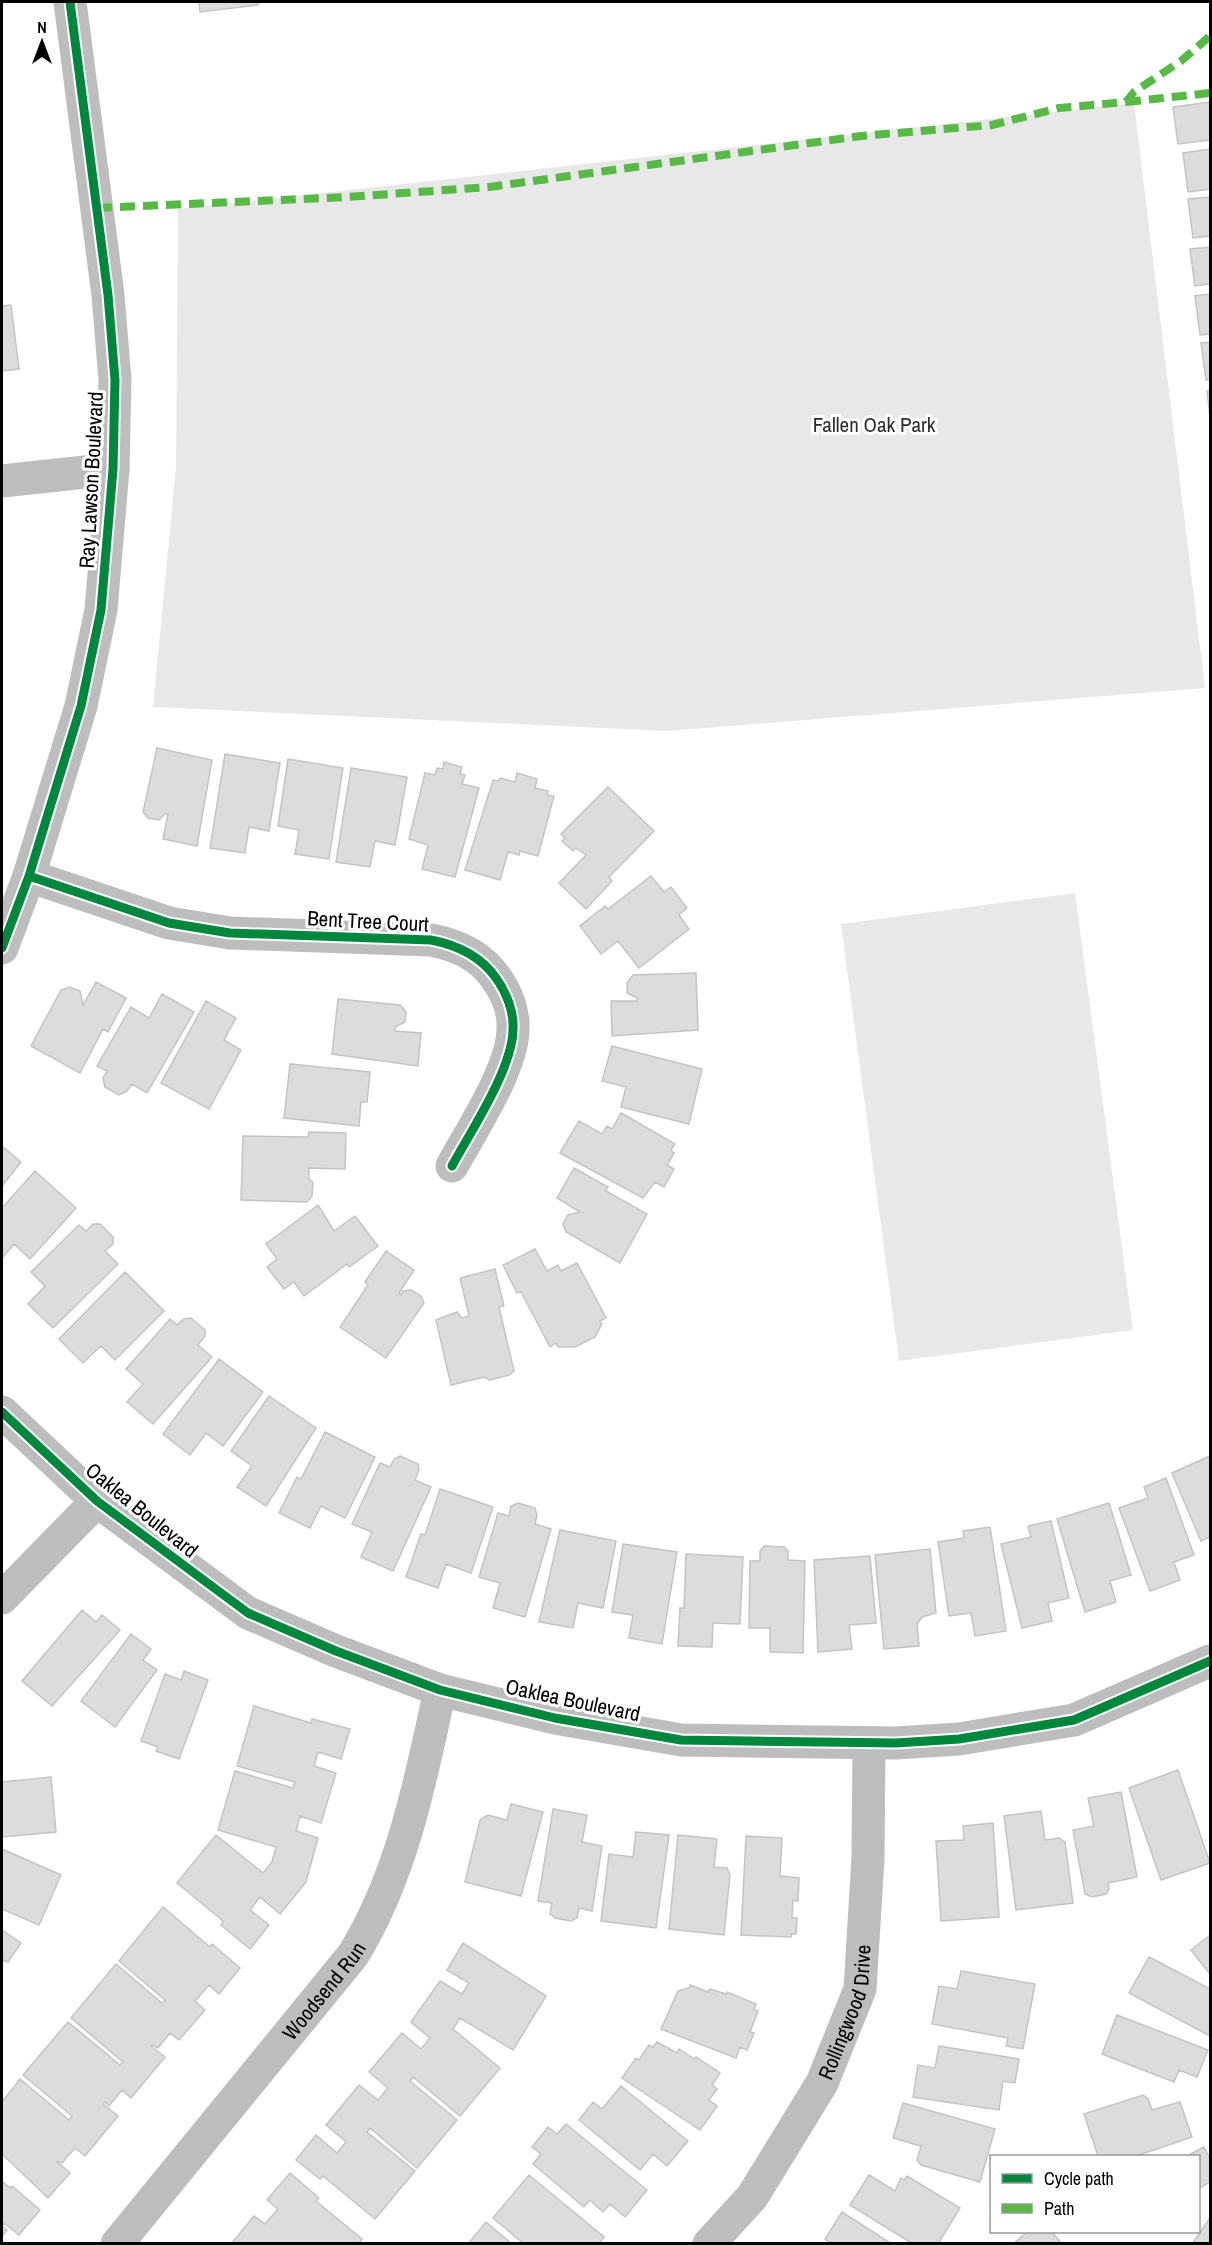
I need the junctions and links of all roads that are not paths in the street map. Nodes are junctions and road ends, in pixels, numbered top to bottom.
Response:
1 (70, 2) edge
2 (113, 469) junction
3 (2, 481) edge
4 (28, 876) junction
5 (2, 948) edge
6 (452, 1167) dead end
7 (2, 1412) edge
8 (97, 1501) junction
9 (2, 1598) edge
10 (1210, 1661) edge
11 (441, 1690) junction
12 (869, 1743) junction
13 (117, 2244) edge
14 (709, 2244) edge

1 - 2 street, Ray Lawson Boulevard
2 - 3 street
2 - 4 street, Ray Lawson Boulevard
4 - 5 street, Ray Lawson Boulevard
4 - 6 street, Bent Tree Court
7 - 8 street, Oaklea Boulevard
8 - 9 street
8 - 11 street, Oaklea Boulevard
10 - 12 street, Oaklea Boulevard
11 - 12 street, Oaklea Boulevard
11 - 13 street, Woodsend Run
12 - 14 street, Rollingwood Drive

